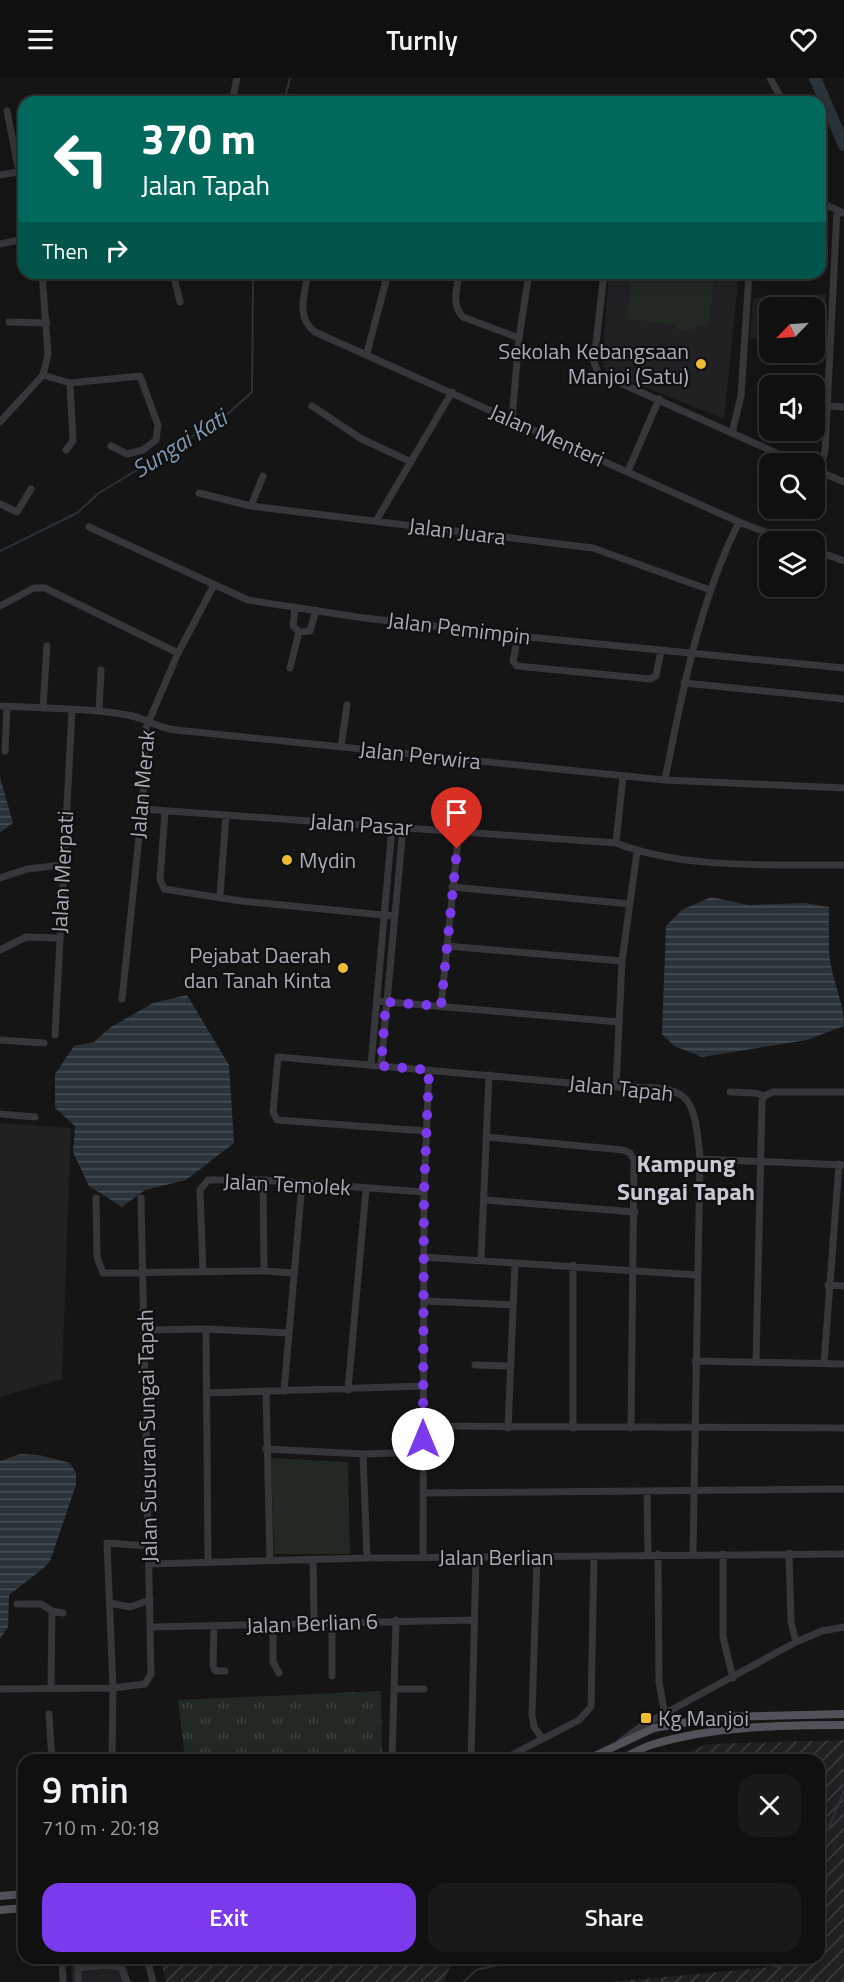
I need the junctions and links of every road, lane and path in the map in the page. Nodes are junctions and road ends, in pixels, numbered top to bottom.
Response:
1 (237, 78) edge
2 (770, 78) edge
3 (233, 96) edge
4 (780, 96) edge
5 (8, 111) dead end
6 (18, 155) edge
7 (18, 173) edge
8 (0, 175) edge
9 (826, 205) edge
10 (841, 211) edge
11 (18, 240) edge
12 (0, 244) edge
13 (43, 279) edge
14 (174, 279) edge
15 (307, 279) edge
16 (386, 279) edge
17 (458, 279) edge
18 (528, 279) edge
19 (603, 279) edge
20 (749, 279) edge
21 (180, 302) dead end
22 (9, 322) dead end
23 (47, 323) junction
24 (519, 338) junction
25 (367, 353) junction
26 (43, 375) junction
27 (70, 383) junction
28 (452, 392) junction
29 (659, 399) junction
30 (312, 406) dead end
31 (828, 406) junction
32 (844, 407) edge
33 (512, 418) junction
34 (0, 422) edge
35 (732, 432) junction
36 (111, 446) dead end
37 (66, 450) dead end
38 (777, 453) edge
39 (824, 453) edge
40 (411, 462) junction
41 (628, 471) junction
42 (825, 474) edge
43 (263, 476) dead end
44 (844, 482) edge
45 (31, 489) dead end
46 (199, 493) dead end
47 (0, 504) edge
48 (251, 506) junction
49 (376, 521) junction
50 (739, 522) junction
51 (89, 527) dead end
52 (762, 531) edge
53 (825, 554) edge
54 (844, 561) edge
55 (214, 585) junction
56 (710, 590) junction
57 (0, 606) edge
58 (295, 607) junction
59 (316, 610) junction
60 (299, 632) junction
61 (518, 636) junction
62 (47, 646) dead end
63 (661, 650) junction
64 (178, 653) junction
65 (694, 653) junction
66 (290, 668) dead end
67 (844, 668) edge
68 (101, 670) dead end
69 (684, 683) junction
70 (844, 699) edge
71 (347, 705) dead end
72 (3, 706) edge
73 (43, 708) junction
74 (72, 710) junction
75 (99, 711) junction
76 (148, 720) junction
77 (341, 747) junction
78 (5, 751) dead end
79 (623, 776) junction
80 (664, 780) junction
81 (844, 788) edge
82 (142, 809) junction
83 (165, 811) junction
84 (226, 815) junction
85 (392, 827) junction
86 (403, 828) junction
87 (459, 830) junction
88 (616, 843) junction
89 (637, 852) junction
90 (62, 864) junction
91 (844, 865) edge
92 (0, 878) edge
93 (452, 887) junction
94 (220, 896) junction
95 (630, 904) junction
96 (385, 915) junction
97 (394, 916) junction
98 (58, 938) junction
99 (447, 946) junction
100 (0, 950) edge
101 (622, 961) junction
102 (122, 999) dead end
103 (377, 1001) junction
104 (386, 1002) junction
105 (441, 1006) junction
106 (619, 1022) junction
107 (55, 1035) dead end
108 (0, 1040) edge
109 (44, 1043) dead end
110 (371, 1065) junction
111 (381, 1066) junction
112 (429, 1070) junction
113 (489, 1075) junction
114 (616, 1087) junction
115 (730, 1092) dead end
116 (844, 1092) edge
117 (763, 1099) junction
118 (0, 1114) edge
119 (35, 1117) dead end
120 (426, 1131) junction
121 (487, 1137) junction
122 (700, 1159) junction
123 (762, 1162) junction
124 (842, 1165) edge
125 (263, 1180) junction
126 (302, 1184) junction
127 (366, 1189) junction
128 (424, 1192) junction
129 (96, 1198) dead end
130 (141, 1198) dead end
131 (485, 1200) junction
132 (635, 1212) junction
133 (423, 1257) junction
134 (481, 1259) junction
135 (515, 1263) junction
136 (573, 1265) junction
137 (264, 1271) junction
138 (633, 1271) junction
139 (202, 1272) junction
140 (294, 1273) junction
141 (144, 1274) junction
142 (696, 1275) junction
143 (828, 1285) junction
144 (844, 1286) edge
145 (424, 1301) junction
146 (513, 1305) junction
147 (206, 1329) junction
148 (145, 1330) junction
149 (288, 1333) junction
150 (695, 1361) junction
151 (756, 1362) junction
152 (824, 1363) junction
153 (844, 1364) edge
154 (475, 1365) dead end
155 (511, 1366) junction
156 (423, 1386) junction
157 (348, 1390) junction
158 (266, 1391) junction
159 (284, 1391) junction
160 (207, 1393) junction
161 (423, 1426) junction
162 (693, 1427) junction
163 (508, 1428) junction
164 (573, 1428) junction
165 (631, 1428) junction
166 (844, 1428) edge
167 (266, 1449) junction
168 (423, 1452) junction
169 (363, 1454) junction
170 (844, 1489) edge
171 (694, 1490) junction
172 (647, 1491) junction
173 (423, 1493) junction
174 (149, 1546) junction
175 (693, 1553) junction
176 (789, 1553) junction
177 (658, 1554) junction
178 (723, 1554) junction
179 (844, 1554) edge
180 (648, 1555) junction
181 (423, 1557) junction
182 (594, 1557) junction
183 (367, 1558) junction
184 (476, 1558) junction
185 (537, 1558) junction
186 (313, 1559) junction
187 (270, 1561) junction
188 (208, 1563) junction
189 (149, 1564) junction
190 (150, 1600) junction
191 (110, 1603) junction
192 (17, 1604) dead end
193 (52, 1611) junction
194 (63, 1613) dead end
195 (396, 1620) junction
196 (474, 1620) junction
197 (332, 1621) junction
198 (314, 1622) junction
199 (273, 1623) junction
200 (214, 1626) junction
201 (150, 1627) junction
202 (844, 1627) edge
203 (796, 1642) junction
204 (225, 1671) dead end
205 (279, 1673) dead end
206 (332, 1676) dead end
207 (733, 1678) junction
208 (51, 1688) junction
209 (113, 1688) junction
210 (0, 1689) edge
211 (394, 1689) junction
212 (424, 1689) dead end
213 (49, 1714) dead end
214 (843, 1714) edge
215 (665, 1715) junction
216 (677, 1724) junction
217 (841, 1725) edge
218 (542, 1738) junction
219 (620, 1742) junction
220 (653, 1744) junction
221 (52, 1754) edge
222 (112, 1754) edge
223 (393, 1754) edge
224 (471, 1754) edge
225 (513, 1754) edge
226 (597, 1754) edge
227 (632, 1754) edge
228 (18, 1894) edge
229 (0, 1896) edge
230 (18, 1908) edge
231 (0, 1910) edge
232 (63, 1964) edge
233 (148, 1964) edge
234 (78, 1968) junction
235 (63, 1969) junction
236 (63, 1982) edge
237 (78, 1982) edge
238 (127, 1982) edge
239 (153, 1982) edge

1 - 3 street
2 - 4 street
5 - 6 street
7 - 8 street
9 - 10 street
10 - 31 street
11 - 12 street
13 - 23 street
14 - 21 street
15 - 25 street, Jalan Menteri
16 - 25 street
17 - 24 street
18 - 24 street
19 - 29 street
20 - 35 street
22 - 23 street
23 - 26 street
24 - 33 street
25 - 28 street, Jalan Menteri
26 - 27 street
26 - 34 street
27 - 36 street
27 - 37 street
28 - 33 street, Jalan Menteri
28 - 40 street
29 - 35 street
29 - 41 street
30 - 40 street
31 - 32 street
31 - 39 street
33 - 41 street, Jalan Menteri
35 - 38 street
40 - 49 street
41 - 50 street, Jalan Menteri
42 - 44 street
43 - 48 street
45 - 47 street
46 - 48 street, Jalan Juara
48 - 49 street, Jalan Juara
49 - 56 street, Jalan Juara
50 - 52 street, Jalan Menteri
50 - 56 street
51 - 55 street, Jalan Pemimpin
53 - 54 street
55 - 58 street, Jalan Pemimpin
55 - 64 street, Jalan Merak
56 - 65 street
57 - 64 street
58 - 59 street, Jalan Pemimpin
58 - 60 street
59 - 60 street
59 - 61 street, Jalan Pemimpin
60 - 66 street
61 - 63 street, Jalan Pemimpin
61 - 63 street
62 - 73 street
63 - 65 street, Jalan Pemimpin
64 - 76 street, Jalan Merak
65 - 67 street, Jalan Pemimpin
65 - 69 street
68 - 75 street
69 - 70 street
69 - 80 street
71 - 77 street
72 - 73 street, Jalan Perwira
72 - 78 street
73 - 74 street, Jalan Perwira
74 - 75 street, Jalan Perwira
74 - 90 street, Jalan Merpati
75 - 76 street, Jalan Perwira
76 - 77 street, Jalan Perwira
76 - 82 street, Jalan Merak
77 - 79 street, Jalan Perwira
79 - 80 street, Jalan Perwira
79 - 88 street
80 - 81 street, Jalan Perwira
82 - 83 street, Jalan Pasar
82 - 102 street, Jalan Merak
83 - 84 street, Jalan Pasar
83 - 94 street
84 - 85 street, Jalan Pasar
84 - 94 street
85 - 86 street, Jalan Pasar
85 - 96 street
86 - 87 street, Jalan Pasar
86 - 97 street
87 - 88 street, Jalan Pasar
87 - 93 street
88 - 89 street, Jalan Pasar
89 - 91 street
89 - 95 street
90 - 92 street
90 - 98 street, Jalan Merpati
93 - 95 street
93 - 99 street
94 - 96 street
95 - 101 street
96 - 97 street
96 - 103 street
97 - 104 street
98 - 100 street
98 - 107 street, Jalan Merpati
99 - 101 street
99 - 105 street
101 - 106 street
103 - 104 street
103 - 110 street
104 - 105 street
104 - 111 street
105 - 106 street
106 - 114 street
108 - 109 street
110 - 111 street, Jalan Tapah
110 - 120 street, Jalan Tapah
111 - 112 street, Jalan Tapah
112 - 113 street, Jalan Tapah
112 - 120 street
113 - 114 street, Jalan Tapah
113 - 121 street
114 - 122 street, Jalan Tapah
115 - 117 street
116 - 117 street
117 - 123 street
118 - 119 street
120 - 128 street
121 - 131 street
121 - 132 street
122 - 123 street
122 - 142 street, Jalan Tapah
123 - 124 street
123 - 151 street
124 - 143 street
125 - 126 street, Jalan Temolek
125 - 137 street
125 - 139 street, Jalan Temolek
126 - 127 street, Jalan Temolek
126 - 140 street
127 - 128 street, Jalan Temolek
127 - 157 street
128 - 133 street
129 - 141 street
130 - 141 street, Jalan Susuran Sungai Tapah
131 - 132 street
131 - 134 street
132 - 138 street
133 - 134 street
133 - 145 street
134 - 135 street
135 - 136 street
135 - 146 street
136 - 138 street
136 - 164 street
137 - 139 street
137 - 140 street
138 - 142 street
138 - 165 street
139 - 141 street
140 - 149 street
141 - 148 street, Jalan Susuran Sungai Tapah
142 - 150 street, Jalan Tapah
143 - 144 street
143 - 152 street
145 - 146 street
145 - 156 street
146 - 155 street
147 - 148 street
147 - 149 street
147 - 160 street
148 - 174 street, Jalan Susuran Sungai Tapah
149 - 159 street
150 - 151 street
150 - 162 street, Jalan Tapah
151 - 152 street
152 - 153 street
154 - 155 street
155 - 163 street
156 - 157 street
156 - 161 street
157 - 159 street
158 - 159 street
158 - 160 street
158 - 167 street
160 - 188 street
161 - 163 street
161 - 168 street
162 - 165 street
162 - 166 street
162 - 171 street, Jalan Tapah
163 - 164 street
164 - 165 street
167 - 169 street
167 - 187 street
168 - 169 street
168 - 173 street
169 - 183 street
170 - 171 street
171 - 172 street
171 - 175 street, Jalan Tapah
172 - 173 street
172 - 180 street
173 - 181 street
174 - 189 street, Jalan Susuran Sungai Tapah
174 - 191 street
175 - 177 street, Jalan Berlian
175 - 178 street, Jalan Berlian
176 - 178 street, Jalan Berlian
176 - 179 street, Jalan Berlian
176 - 203 street
177 - 180 street, Jalan Berlian
177 - 215 street
178 - 207 street
180 - 182 street, Jalan Berlian
181 - 183 street, Jalan Berlian
181 - 184 street, Jalan Berlian
182 - 185 street, Jalan Berlian
182 - 218 street
183 - 186 street, Jalan Berlian
184 - 185 street, Jalan Berlian
184 - 196 street
185 - 218 street
186 - 187 street, Jalan Berlian
186 - 198 street
187 - 188 street, Jalan Berlian
188 - 189 street, Jalan Berlian
189 - 190 street, Jalan Susuran Sungai Tapah
190 - 191 street
190 - 201 street, Jalan Susuran Sungai Tapah
191 - 209 street
192 - 193 street
193 - 194 street
193 - 208 street
195 - 196 street, Jalan Berlian 6
195 - 197 street, Jalan Berlian 6
195 - 211 street
196 - 224 street
197 - 198 street, Jalan Berlian 6
197 - 206 street
198 - 199 street, Jalan Berlian 6
199 - 200 street, Jalan Berlian 6
199 - 205 street
200 - 201 street, Jalan Berlian 6
200 - 204 street
201 - 209 street, Jalan Susuran Sungai Tapah
202 - 203 street
203 - 207 street
207 - 215 street
208 - 209 street
208 - 210 street
209 - 222 street
211 - 212 street
211 - 223 street
213 - 221 street
214 - 216 main road
215 - 219 street
216 - 219 main road
216 - 220 main road
217 - 220 main road
218 - 225 street
219 - 220 main road
219 - 226 main road
220 - 227 main road
228 - 229 main road
230 - 231 main road
232 - 235 street
233 - 239 street
234 - 235 street
234 - 237 street
234 - 238 street
235 - 236 street

